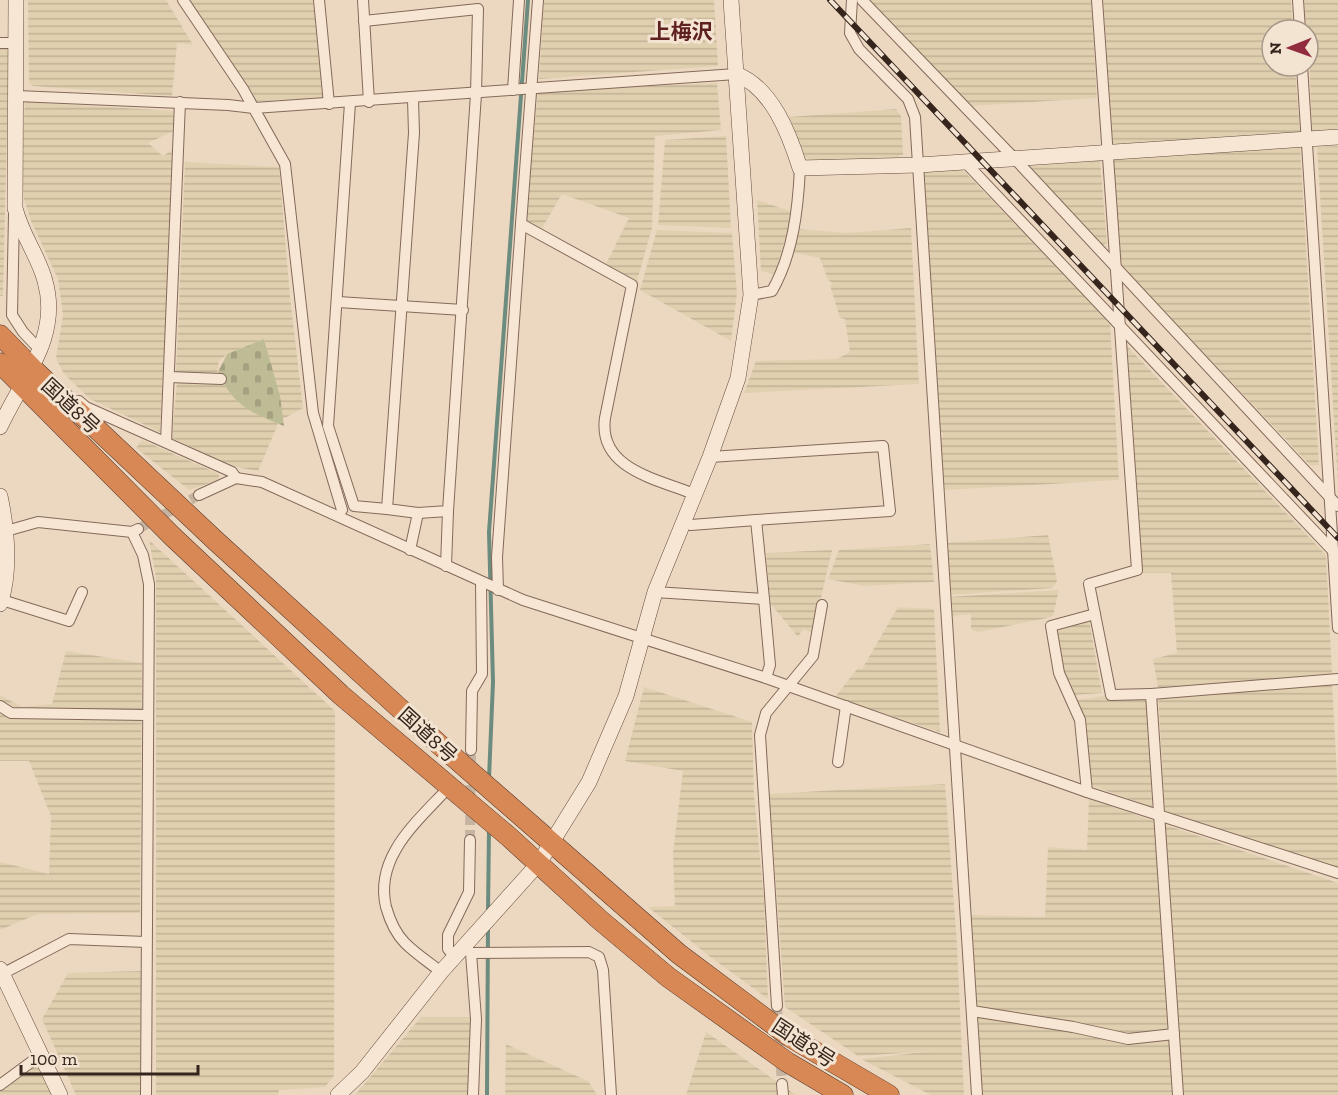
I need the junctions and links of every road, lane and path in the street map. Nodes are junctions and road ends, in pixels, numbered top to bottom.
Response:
1 (16, 0) edge
2 (183, 0) edge
3 (319, 0) edge
4 (363, 0) edge
5 (519, 0) edge
6 (538, 0) edge
7 (731, 0) edge
8 (852, 0) edge
9 (862, 0) edge
10 (1097, 0) edge
11 (1298, 0) edge
12 (479, 5) edge
13 (1299, 18) edge
14 (364, 21) junction
15 (0, 43) edge
16 (17, 43) junction
17 (736, 74) junction
18 (1303, 78) edge
19 (532, 88) junction
20 (513, 90) junction
21 (476, 94) junction
22 (17, 96) junction
23 (413, 99) junction
24 (180, 102) junction
25 (369, 102) junction
26 (350, 103) junction
27 (329, 104) junction
28 (254, 108) junction
29 (1338, 137) edge
30 (1307, 140) junction
31 (1107, 153) junction
32 (1015, 159) junction
33 (965, 162) junction
34 (919, 165) junction
35 (800, 168) junction
36 (15, 208) junction
37 (521, 224) junction
38 (1115, 268) junction
39 (751, 295) junction
40 (338, 302) junction
41 (401, 306) junction
42 (463, 310) junction
43 (1119, 326) junction
44 (0, 335) edge
45 (0, 363) edge
46 (33, 366) junction
47 (169, 377) junction
48 (221, 379) dead end
49 (0, 427) edge
50 (166, 442) junction
51 (710, 457) junction
52 (236, 478) junction
53 (694, 494) junction
54 (199, 495) tunnel mouth
55 (0, 496) edge
56 (1330, 498) junction
57 (1338, 506) edge
58 (387, 509) junction
59 (342, 510) dead end
60 (448, 511) junction
61 (418, 513) junction
62 (756, 520) junction
63 (682, 522) junction
64 (6, 531) junction
65 (410, 550) junction
66 (1336, 554) edge
67 (446, 566) junction
68 (480, 582) junction
69 (498, 590) junction
70 (82, 592) dead end
71 (655, 592) junction
72 (764, 599) junction
73 (1, 602) edge
74 (822, 604) dead end
75 (1095, 614) junction
76 (1338, 628) edge
77 (643, 639) junction
78 (766, 678) junction
79 (1338, 679) edge
80 (786, 686) junction
81 (1151, 694) junction
82 (0, 706) edge
83 (846, 706) junction
84 (146, 715) junction
85 (955, 744) junction
86 (471, 750) tunnel mouth
87 (838, 762) dead end
88 (449, 788) junction
89 (1087, 792) junction
90 (1159, 815) junction
91 (470, 840) tunnel mouth
92 (551, 843) junction
93 (539, 863) junction
94 (1338, 873) edge
95 (146, 942) junction
96 (464, 952) junction
97 (1, 972) edge
98 (441, 972) junction
99 (777, 1006) tunnel mouth
100 (972, 1011) junction
101 (1174, 1034) junction
102 (42, 1054) junction
103 (0, 1085) edge
104 (60, 1095) edge
105 (146, 1095) edge
106 (338, 1095) edge
107 (473, 1095) edge
108 (611, 1095) edge
109 (843, 1095) edge
110 (890, 1095) edge
111 (977, 1095) edge
112 (1178, 1095) edge

1 - 16 street
2 - 28 street
3 - 27 street
4 - 14 street
5 - 20 street
6 - 19 street
7 - 17 street
8 - 34 street
9 - 32 street
10 - 31 street
11 - 13 street
12 - 14 street
12 - 21 street
14 - 25 street
15 - 16 street
16 - 22 street
17 - 19 street
17 - 35 street
17 - 39 street
18 - 30 street
19 - 20 street
19 - 37 street
20 - 21 street
21 - 23 street
21 - 42 street
22 - 24 street
22 - 36 street
23 - 25 street
23 - 41 street
24 - 28 street
24 - 47 street
25 - 26 street
26 - 27 street
26 - 40 street
27 - 28 street
28 - 59 street
29 - 30 street
30 - 31 street
30 - 56 street
31 - 32 street
31 - 38 street
32 - 33 street
32 - 38 street
33 - 34 street
33 - 43 street
34 - 35 street
34 - 85 street
35 - 39 street
36 - 46 street
36 - 46 street
37 - 53 street
37 - 69 street
38 - 43 street
38 - 56 street
39 - 51 street
40 - 41 street
40 - 58 street
41 - 42 street
41 - 58 street
42 - 60 street
43 - 66 street
43 - 75 street
44 - 46 highway, 国道8号
45 - 46 highway, 国道8号
46 - 49 street
46 - 50 street
46 - 88 highway, 国道8号
46 - 92 highway, 国道8号
47 - 48 street
47 - 50 street
50 - 52 street
51 - 53 street
51 - 62 street
52 - 54 street
52 - 65 street
53 - 63 street
55 - 64 street
56 - 57 street
56 - 66 street
58 - 61 street
60 - 61 street
60 - 67 street
61 - 65 street
62 - 63 street
62 - 72 street
63 - 71 street
64 - 73 street
64 - 84 street
65 - 67 street
66 - 76 street
67 - 68 street
68 - 69 street
68 - 86 street
69 - 77 street
70 - 73 street
71 - 72 street
71 - 77 street
72 - 78 street
74 - 80 street
75 - 81 street
75 - 89 street
77 - 78 street
77 - 92 street
78 - 80 street
79 - 81 street
80 - 83 street
80 - 99 street
81 - 90 street
82 - 84 street
83 - 85 street
83 - 87 street
84 - 95 street
85 - 89 street
85 - 100 street
88 - 93 highway, 国道8号
88 - 98 street
89 - 90 street
90 - 94 street
90 - 101 street
91 - 96 street
92 - 93 street
92 - 110 highway, 国道8号
93 - 96 street
93 - 109 highway, 国道8号
95 - 97 street
95 - 105 street
96 - 98 street
96 - 107 street
96 - 108 street
97 - 102 street
98 - 106 street
100 - 101 street
100 - 111 street
101 - 112 street
102 - 103 street
102 - 104 street

